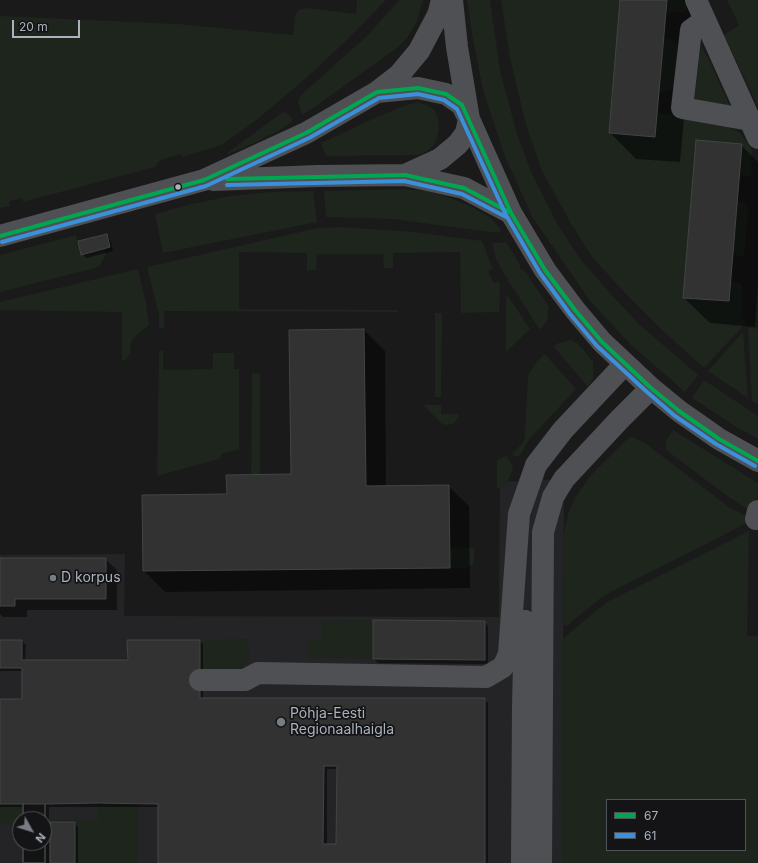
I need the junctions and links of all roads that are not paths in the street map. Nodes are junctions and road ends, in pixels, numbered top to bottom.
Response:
1 (442, 0) edge
2 (452, 0) edge
3 (696, 0) edge
4 (705, 20) junction
5 (377, 92) junction
6 (469, 119) junction
7 (754, 129) edge
8 (405, 175) junction
9 (204, 180) junction
10 (510, 213) junction
11 (0, 236) edge
12 (625, 364) junction
13 (651, 388) junction
14 (758, 461) edge
15 (517, 532) junction
16 (200, 680) dead end
17 (522, 863) edge
18 (541, 863) edge

1 - 5 street
2 - 6 street
3 - 4 street
4 - 7 street
4 - 7 street
5 - 6 street
5 - 9 street
6 - 8 street
6 - 10 street
8 - 9 street
8 - 10 street
9 - 11 street
10 - 12 street
12 - 13 street
12 - 15 street
13 - 14 street
13 - 18 street
15 - 16 street
15 - 17 street

